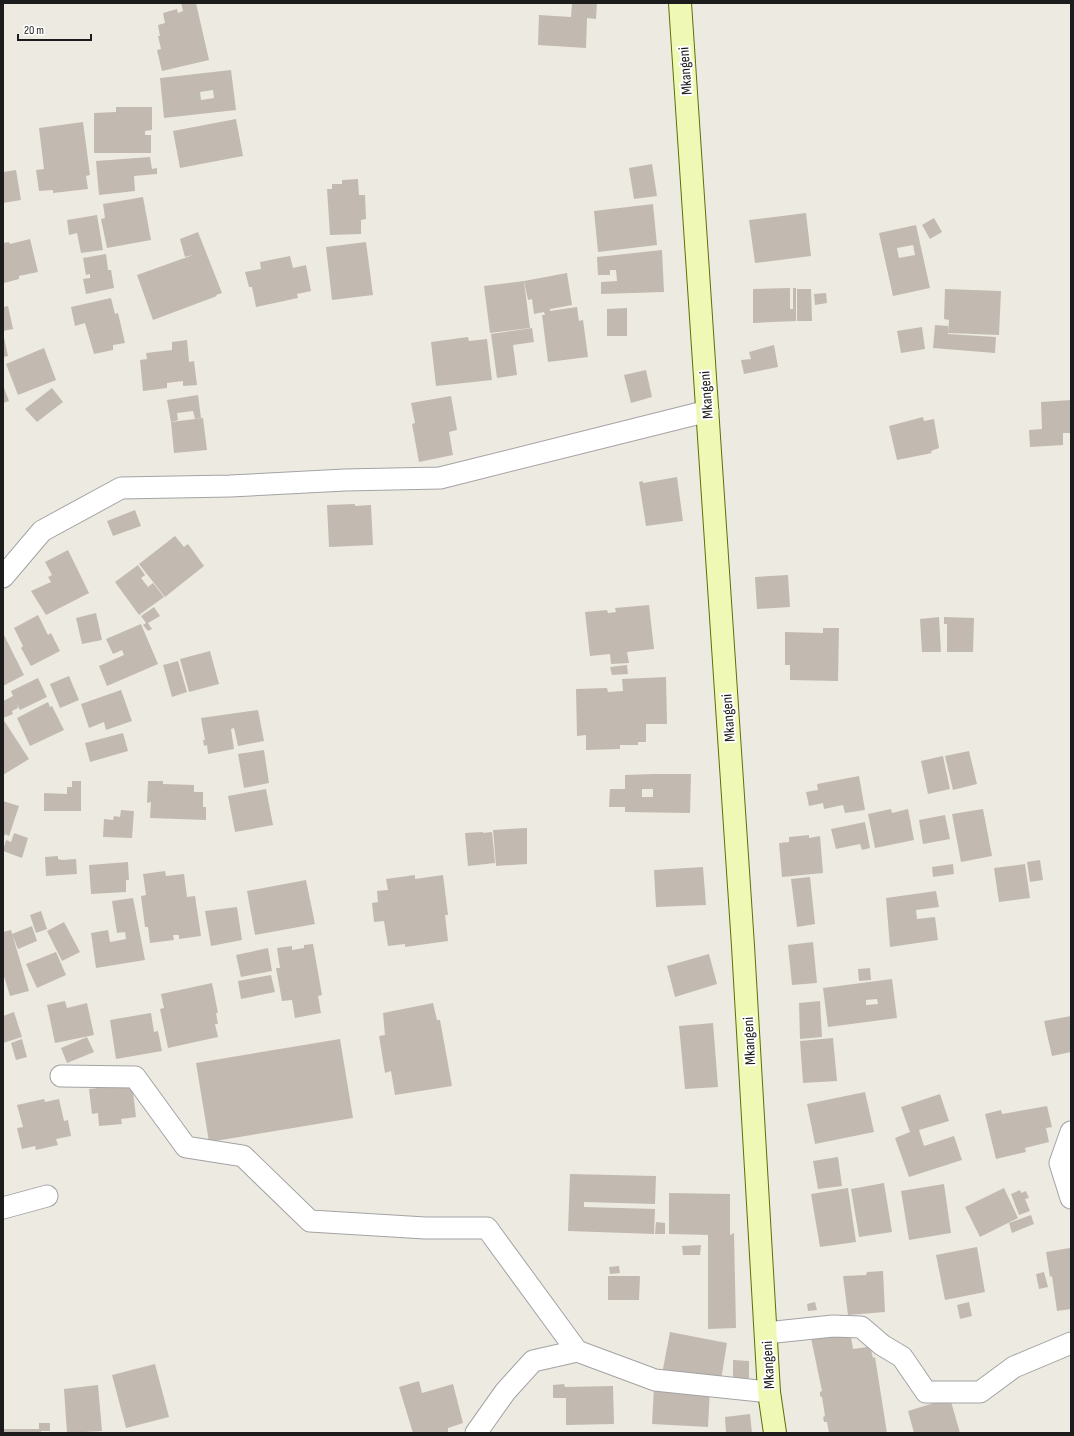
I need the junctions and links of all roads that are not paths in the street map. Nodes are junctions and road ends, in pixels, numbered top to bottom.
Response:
1 (680, 3) edge
2 (708, 411) junction
3 (3, 577) edge
4 (60, 1076) dead end
5 (1071, 1132) edge
6 (47, 1196) dead end
7 (1071, 1198) edge
8 (3, 1208) edge
9 (766, 1334) junction
10 (1071, 1343) edge
11 (577, 1351) junction
12 (769, 1392) junction
13 (476, 1433) edge
14 (775, 1433) edge

1 - 2 street, Mkangeni
2 - 3 street
2 - 9 street, Mkangeni
4 - 11 street
5 - 7 street
6 - 8 street
9 - 10 street
9 - 12 street, Mkangeni
11 - 12 street
11 - 13 street
12 - 14 street, Mkangeni

